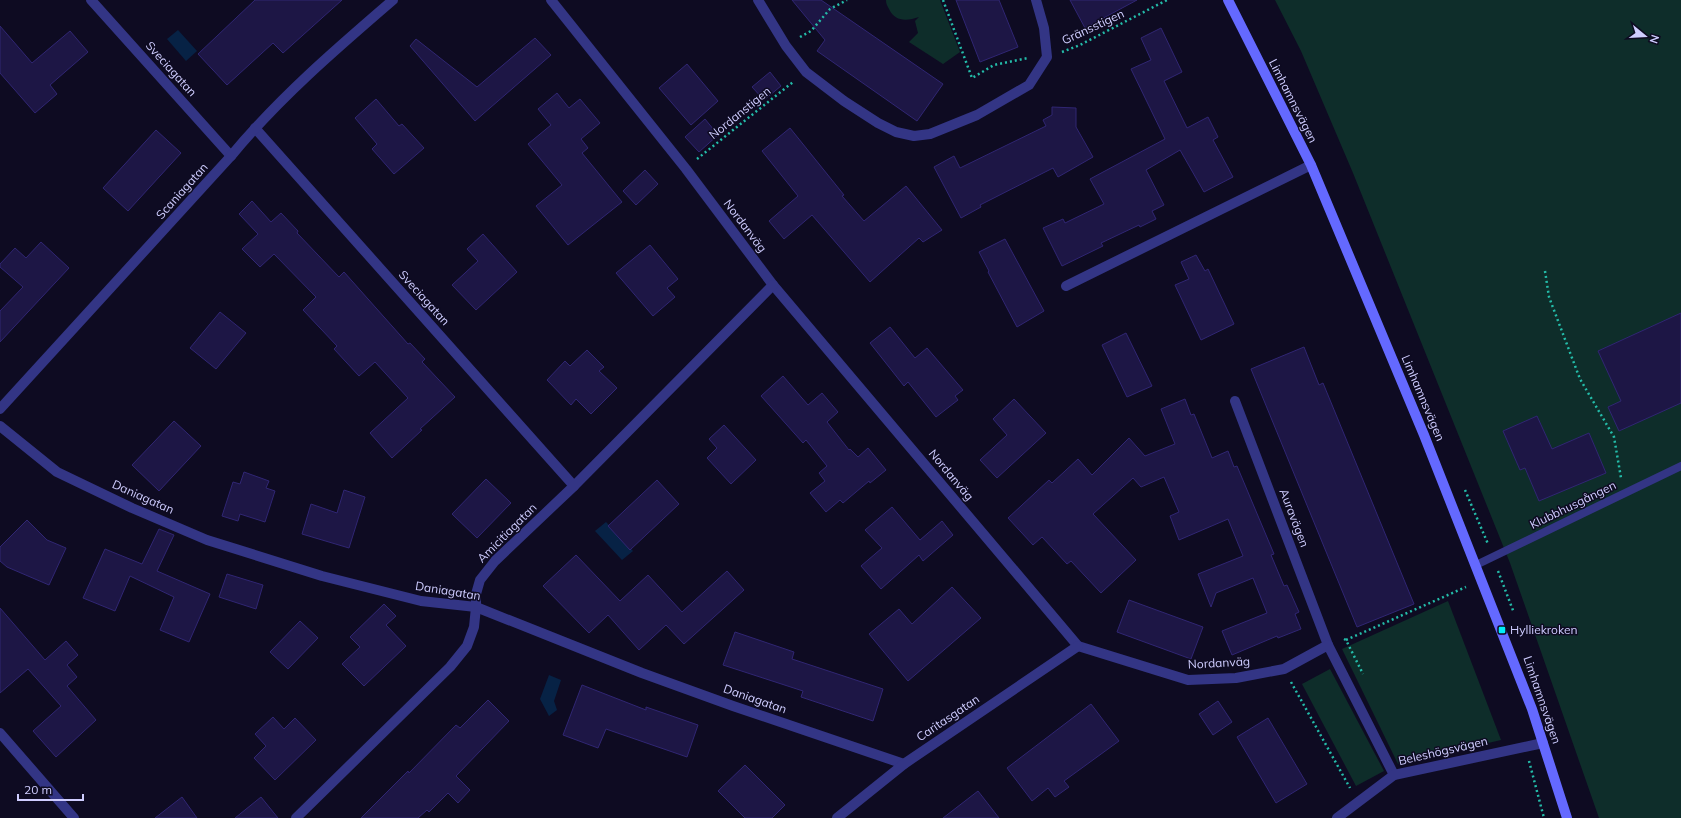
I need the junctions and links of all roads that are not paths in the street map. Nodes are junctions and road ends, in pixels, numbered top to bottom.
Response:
1 (91, 0) edge
2 (393, 0) edge
3 (551, 0) edge
4 (758, 0) edge
5 (1036, 0) edge
6 (1228, 0) edge
7 (255, 128) junction
8 (231, 156) junction
9 (1311, 164) junction
10 (773, 285) junction
11 (1066, 286) dead end
12 (1235, 401) dead end
13 (0, 409) edge
14 (0, 426) edge
15 (1681, 466) edge
16 (574, 486) junction
17 (1476, 566) junction
18 (476, 607) junction
19 (1328, 645) junction
20 (1078, 646) junction
21 (0, 733) edge
22 (1543, 743) junction
23 (904, 764) junction
24 (1394, 775) junction
25 (74, 818) edge
26 (296, 818) edge
27 (837, 818) edge
28 (1337, 818) edge
29 (1566, 818) edge

1 - 8 street, Sveciagatan
2 - 7 street, Scaniagatan
3 - 10 street, Nordanväg
4 - 5 street
6 - 9 main road, Limhamnsvägen
7 - 8 street, Scaniagatan
7 - 16 street, Sveciagatan
8 - 13 street, Scaniagatan
9 - 11 street
9 - 17 main road, Limhamnsvägen
10 - 16 street, Amicitiagatan
10 - 20 street, Nordanväg
12 - 19 street, Auravägen
14 - 18 street, Daniagatan
15 - 17 lane, Klubbhusgången
16 - 18 street, Amicitiagatan
17 - 22 main road, Limhamnsvägen
18 - 23 street, Daniagatan
18 - 26 street, Amicitiagatan
19 - 20 street, Nordanväg
19 - 24 street
20 - 23 street, Caritasgatan
21 - 25 street
22 - 24 street, Beleshögsvägen
22 - 29 main road, Limhamnsvägen
23 - 27 street, Caritasgatan
24 - 28 street, Beleshögsvägen

